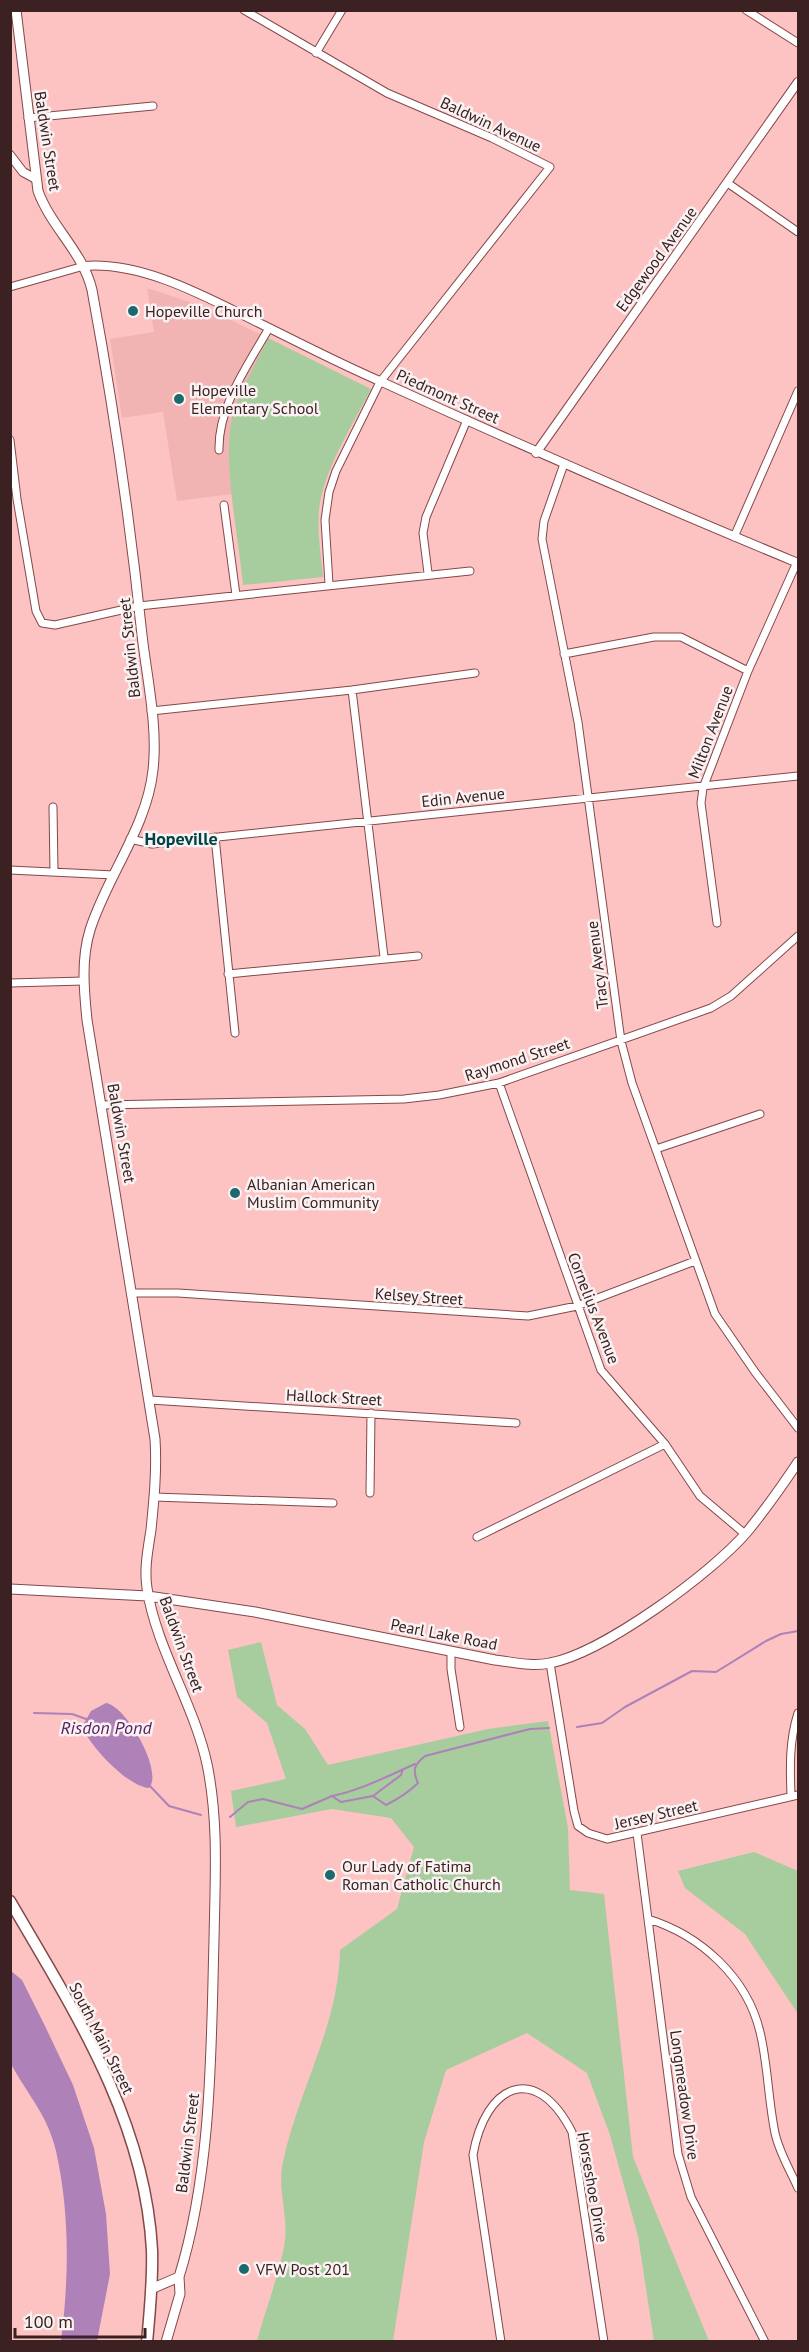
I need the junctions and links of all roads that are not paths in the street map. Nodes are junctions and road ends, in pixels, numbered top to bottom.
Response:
1 (16, 10) edge
2 (244, 10) edge
3 (342, 10) edge
4 (747, 10) edge
5 (798, 43) edge
6 (316, 53) junction
7 (798, 82) edge
8 (153, 106) dead end
9 (28, 118) junction
10 (10, 155) edge
11 (36, 179) junction
12 (729, 184) junction
13 (798, 232) edge
14 (84, 266) junction
15 (10, 287) edge
16 (269, 328) junction
17 (380, 382) junction
18 (798, 391) edge
19 (797, 400) edge
20 (467, 420) junction
21 (10, 440) edge
22 (219, 450) dead end
23 (536, 453) junction
24 (564, 464) junction
25 (14, 500) edge
26 (225, 505) dead end
27 (734, 537) junction
28 (798, 562) edge
29 (470, 570) dead end
30 (428, 573) junction
31 (329, 584) junction
32 (237, 595) junction
33 (139, 606) junction
34 (564, 654) junction
35 (748, 670) junction
36 (475, 673) dead end
37 (352, 690) junction
38 (151, 711) junction
39 (798, 776) edge
40 (703, 788) junction
41 (588, 798) junction
42 (53, 807) dead end
43 (367, 821) junction
44 (215, 837) junction
45 (130, 839) junction
46 (10, 870) edge
47 (54, 872) junction
48 (114, 875) junction
49 (717, 923) dead end
50 (798, 936) edge
51 (418, 956) dead end
52 (384, 957) junction
53 (228, 974) junction
54 (84, 981) junction
55 (10, 983) edge
56 (235, 1033) dead end
57 (621, 1041) junction
58 (499, 1083) junction
59 (102, 1105) junction
60 (760, 1114) dead end
61 (656, 1149) junction
62 (695, 1261) junction
63 (133, 1293) junction
64 (577, 1306) junction
65 (150, 1401) junction
66 (371, 1413) junction
67 (516, 1423) dead end
68 (798, 1428) edge
69 (665, 1444) junction
70 (798, 1462) edge
71 (370, 1493) dead end
72 (154, 1497) junction
73 (333, 1503) dead end
74 (745, 1534) junction
75 (477, 1536) dead end
76 (10, 1589) edge
77 (148, 1596) junction
78 (451, 1652) junction
79 (550, 1664) junction
80 (798, 1713) edge
81 (460, 1726) dead end
82 (795, 1796) edge
83 (637, 1833) junction
84 (10, 1901) edge
85 (648, 1919) junction
86 (798, 2188) edge
87 (179, 2277) junction
88 (151, 2289) junction
89 (147, 2342) edge
90 (166, 2342) edge
91 (501, 2342) edge
92 (604, 2342) edge
93 (765, 2342) edge

1 - 9 main road, Baldwin Street
2 - 6 street, Baldwin Avenue
3 - 6 street
4 - 5 street
6 - 17 street, Baldwin Avenue
7 - 12 street, Edgewood Avenue
8 - 9 street
9 - 11 main road, Baldwin Street
10 - 11 street
11 - 14 main road, Baldwin Street
12 - 13 street
12 - 23 street, Edgewood Avenue
14 - 15 street
14 - 16 street, Piedmont Street
14 - 33 main road, Baldwin Street
16 - 17 street, Piedmont Street
16 - 22 street
17 - 20 street, Piedmont Street
17 - 31 street
18 - 19 street
19 - 27 street
20 - 23 street, Piedmont Street
20 - 30 street
21 - 25 street
23 - 24 street, Piedmont Street
24 - 27 street, Piedmont Street
24 - 34 street, Tracy Avenue
25 - 33 street
26 - 32 street
27 - 28 street, Piedmont Street
28 - 35 street, Milton Avenue
29 - 30 street
30 - 31 street
31 - 32 street
32 - 33 street
33 - 38 main road, Baldwin Street
34 - 35 street
34 - 41 street, Tracy Avenue
35 - 40 street, Milton Avenue
36 - 37 street
37 - 38 street
37 - 43 street
38 - 45 main road, Baldwin Street
39 - 40 street, Edin Avenue
40 - 41 street, Edin Avenue
40 - 49 street, Milton Avenue
41 - 43 street, Edin Avenue
41 - 57 street, Tracy Avenue
42 - 47 street
43 - 44 street, Edin Avenue
43 - 52 street
44 - 45 street, Edin Avenue
44 - 53 street
45 - 48 main road, Baldwin Street
46 - 47 street
47 - 48 street
48 - 54 main road, Baldwin Street
50 - 57 street, Raymond Street
51 - 52 street
52 - 53 street
53 - 56 street
54 - 55 street
54 - 59 main road, Baldwin Street
57 - 58 street, Raymond Street
57 - 61 street, Tracy Avenue
58 - 59 street, Raymond Street
58 - 64 street, Cornelius Avenue
59 - 63 main road, Baldwin Street
60 - 61 street
61 - 62 street, Tracy Avenue
62 - 64 street, Kelsey Street
62 - 68 street, Tracy Avenue
63 - 64 street, Kelsey Street
63 - 65 main road, Baldwin Street
64 - 69 street, Cornelius Avenue
65 - 66 street, Hallock Street
65 - 72 main road, Baldwin Street
66 - 67 street, Hallock Street
66 - 71 street
69 - 74 street, Cornelius Avenue
69 - 75 street
70 - 74 main road, Pearl Lake Road
72 - 73 street
72 - 77 main road, Baldwin Street
74 - 79 main road, Pearl Lake Road
76 - 77 main road, Pearl Lake Road
77 - 78 main road, Pearl Lake Road
77 - 87 main road, Baldwin Street
78 - 79 main road, Pearl Lake Road
78 - 81 street
79 - 83 street, Jersey Street
80 - 82 street
82 - 83 street, Jersey Street
83 - 85 street, Longmeadow Drive
84 - 88 main road, South Main Street
85 - 86 street
85 - 93 street, Longmeadow Drive
87 - 88 main road
87 - 90 main road, Baldwin Street
88 - 89 main road, South Main Street
91 - 92 street, Horseshoe Drive

